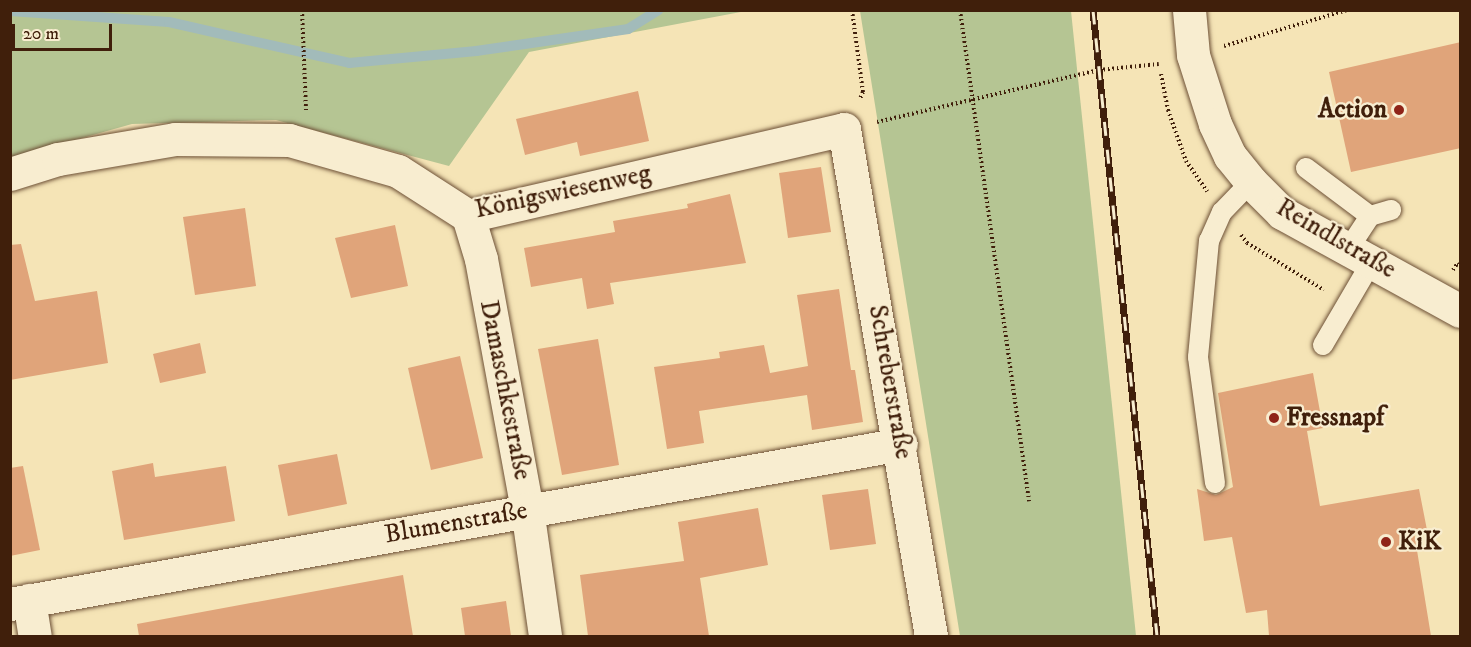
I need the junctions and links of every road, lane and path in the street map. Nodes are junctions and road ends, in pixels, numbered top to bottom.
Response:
1 (302, 10) edge
2 (852, 10) edge
3 (960, 10) edge
4 (1189, 10) edge
5 (1347, 10) edge
6 (1193, 56) junction
7 (1159, 64) dead end
8 (971, 100) junction
9 (844, 129) junction
10 (307, 145) junction
11 (1306, 168) dead end
12 (10, 174) edge
13 (1251, 182) junction
14 (1391, 210) dead end
15 (468, 216) junction
16 (1370, 216) junction
17 (1360, 256) junction
18 (1461, 311) edge
19 (1323, 345) dead end
20 (901, 444) junction
21 (1215, 483) dead end
22 (1029, 501) dead end
23 (527, 509) junction
24 (20, 602) edge
25 (35, 636) edge
26 (545, 636) edge
27 (931, 636) edge

1 - 10 path
2 - 9 path
3 - 8 path
4 - 6 street, Reindlstraße
5 - 6 path
6 - 13 street, Reindlstraße
7 - 8 path
8 - 9 path
8 - 22 path
9 - 15 street, Königswiesenweg
9 - 20 street, Schreberstraße
10 - 12 street, Königswiesenweg
10 - 15 street, Königswiesenweg
11 - 16 lane
13 - 17 street, Reindlstraße
13 - 21 lane
14 - 16 lane
15 - 23 street, Damaschkestraße
16 - 17 lane
17 - 18 street, Reindlstraße
17 - 19 lane
20 - 23 street, Blumenstraße
20 - 27 street, Schreberstraße
23 - 24 street, Blumenstraße
23 - 26 street, Damaschkestraße
24 - 25 street

